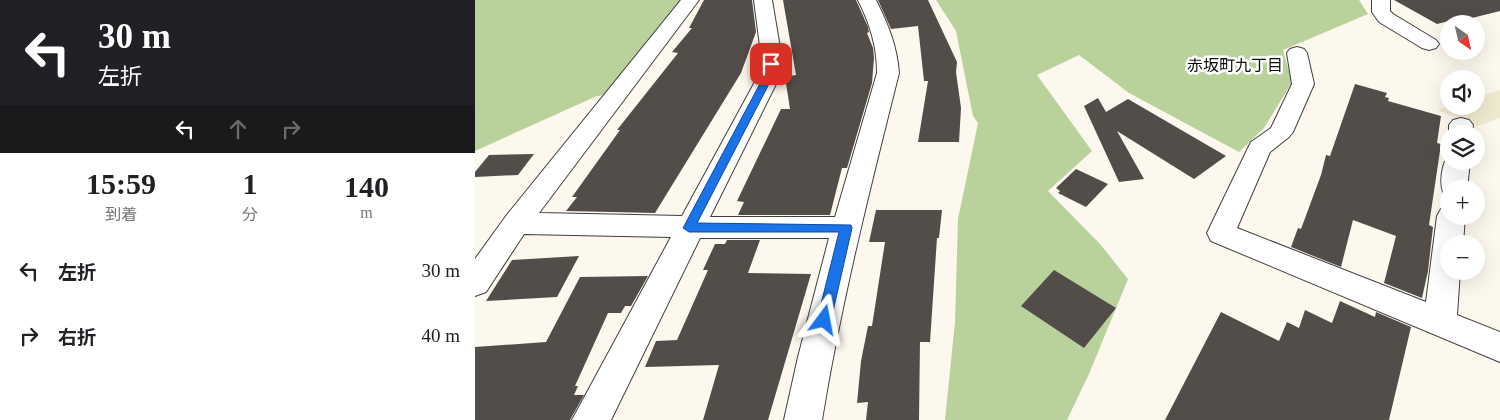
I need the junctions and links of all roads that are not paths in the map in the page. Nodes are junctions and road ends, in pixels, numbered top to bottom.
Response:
1 (690, 0) edge
2 (763, 0) edge
3 (867, 0) edge
4 (1381, 0) edge
5 (1429, 44) dead end
6 (1297, 53) dead end
7 (516, 222) junction
8 (1450, 225) edge
9 (689, 228) junction
10 (846, 228) junction
11 (475, 283) edge
12 (1440, 322) junction
13 (1500, 347) edge
14 (591, 420) edge
15 (803, 420) edge

1 - 7 street
2 - 9 street
3 - 10 street
4 - 5 street
6 - 12 street
7 - 9 street
7 - 11 street
8 - 12 street
9 - 10 street
9 - 14 street
10 - 15 street
12 - 13 street

